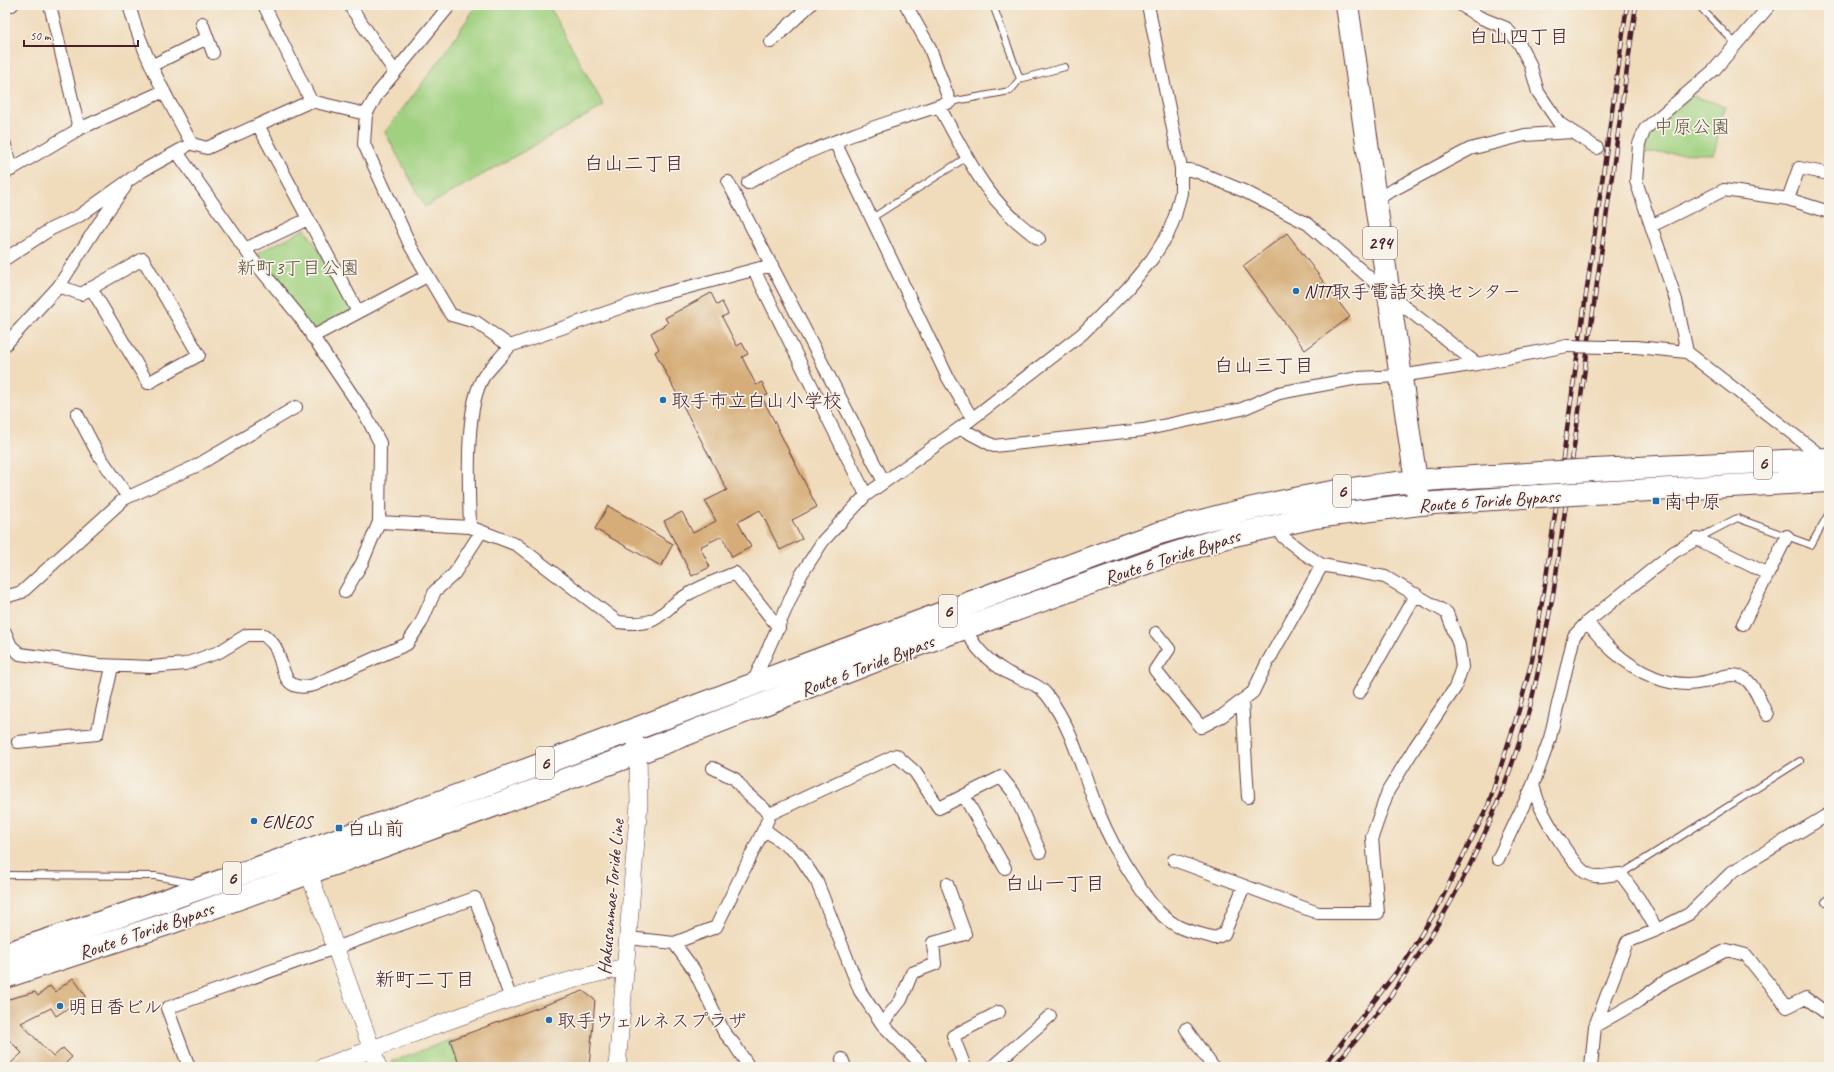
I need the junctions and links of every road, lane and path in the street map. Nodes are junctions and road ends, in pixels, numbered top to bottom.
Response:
1 (5, 5) edge
2 (12, 5) edge
3 (50, 5) edge
4 (129, 5) edge
5 (264, 5) edge
6 (353, 5) edge
7 (450, 5) edge
8 (810, 5) edge
9 (906, 5) edge
10 (993, 5) edge
11 (1148, 5) edge
12 (1347, 5) edge
13 (1461, 5) edge
14 (1698, 5) edge
15 (1770, 5) edge
16 (202, 23) dead end
17 (207, 38) junction
18 (771, 42) dead end
19 (1736, 44) junction
20 (213, 53) dead end
21 (153, 65) junction
22 (1065, 67) dead end
23 (395, 72) junction
24 (1020, 79) junction
25 (164, 91) junction
26 (311, 101) junction
27 (945, 104) junction
28 (366, 114) junction
29 (258, 125) junction
30 (79, 129) junction
31 (1572, 132) junction
32 (835, 142) junction
33 (192, 144) junction
34 (5, 145) edge
35 (1597, 148) dead end
36 (177, 152) junction
37 (967, 157) junction
38 (1181, 168) junction
39 (8, 171) edge
40 (1829, 174) edge
41 (131, 178) junction
42 (728, 182) dead end
43 (748, 183) dead end
44 (1788, 199) junction
45 (1374, 200) junction
46 (1829, 212) edge
47 (872, 218) junction
48 (308, 219) junction
49 (1651, 226) junction
50 (1039, 239) dead end
51 (245, 249) junction
52 (5, 259) edge
53 (772, 265) junction
54 (754, 270) junction
55 (427, 276) junction
56 (60, 286) junction
57 (91, 288) junction
58 (1387, 293) junction
59 (358, 312) junction
60 (312, 337) junction
61 (5, 345) edge
62 (510, 346) junction
63 (1687, 352) junction
64 (1477, 364) junction
65 (1400, 376) junction
66 (296, 407) dead end
67 (78, 414) dead end
68 (972, 418) junction
69 (960, 428) junction
70 (1828, 460) edge
71 (1829, 481) edge
72 (884, 482) junction
73 (1416, 482) junction
74 (866, 495) junction
75 (128, 497) junction
76 (1420, 504) junction
77 (1829, 513) edge
78 (379, 522) junction
79 (1278, 524) junction
80 (476, 529) junction
81 (1787, 536) junction
82 (1697, 539) junction
83 (1322, 565) junction
84 (1768, 574) junction
85 (345, 592) dead end
86 (1416, 594) junction
87 (5, 597) edge
88 (1587, 622) junction
89 (1743, 624) dead end
90 (779, 628) junction
91 (965, 628) junction
92 (5, 632) edge
93 (1156, 633) dead end
94 (112, 666) junction
95 (752, 686) junction
96 (1359, 694) dead end
97 (1242, 700) junction
98 (1767, 715) dead end
99 (633, 731) junction
100 (18, 742) dead end
101 (638, 753) junction
102 (1800, 761) dead end
103 (713, 768) dead end
104 (1533, 785) junction
105 (964, 796) junction
106 (1248, 797) dead end
107 (770, 814) junction
108 (1829, 814) edge
109 (764, 829) junction
110 (1040, 852) dead end
111 (1498, 859) dead end
112 (1174, 860) dead end
113 (1005, 868) dead end
114 (309, 873) junction
115 (1621, 874) junction
116 (5, 875) edge
117 (947, 884) dead end
118 (209, 886) junction
119 (1244, 886) junction
120 (1657, 930) junction
121 (628, 938) junction
122 (674, 943) junction
123 (336, 947) junction
124 (5, 954) edge
125 (626, 967) junction
126 (5, 977) edge
127 (511, 999) junction
128 (999, 1012) dead end
129 (1829, 1015) edge
130 (1050, 1016) dead end
131 (882, 1024) junction
132 (1595, 1026) junction
133 (1186, 1029) dead end
134 (372, 1050) junction
135 (189, 1067) edge
136 (323, 1067) edge
137 (378, 1067) edge
138 (617, 1067) edge
139 (749, 1067) edge
140 (924, 1067) edge
141 (965, 1067) edge
142 (992, 1067) edge
143 (1213, 1067) edge
144 (1591, 1067) edge

1 - 2 street
3 - 30 street
4 - 21 street
5 - 26 street
6 - 23 street
7 - 23 street
8 - 18 street
9 - 27 street
10 - 24 lane
11 - 38 street
12 - 45 highway, 294
13 - 31 street
14 - 19 lane
15 - 19 street
16 - 17 street
17 - 20 street
17 - 21 street
19 - 49 street
21 - 25 street
22 - 24 lane
23 - 28 street
24 - 27 lane
25 - 30 street
25 - 33 street
26 - 28 street
26 - 29 street
27 - 32 street
27 - 37 street
28 - 55 street
29 - 33 street
29 - 48 street
30 - 39 street
31 - 35 street
31 - 45 street
32 - 43 street
32 - 47 street
33 - 36 street
34 - 39 street
36 - 41 street
36 - 51 street
37 - 47 lane
37 - 50 street
38 - 58 street
38 - 68 street
40 - 44 street
41 - 52 street
41 - 56 street
42 - 53 street
44 - 46 street
44 - 49 street
45 - 58 highway, 294
47 - 68 street
48 - 51 street
48 - 59 street
49 - 63 street
51 - 60 street
53 - 54 street
53 - 72 street
54 - 62 street
54 - 74 street
55 - 59 street
55 - 62 street
56 - 57 street
56 - 61 street
57 - 57 street
58 - 64 street
58 - 65 highway, 294
59 - 60 street
60 - 78 street
62 - 80 street
63 - 64 street, bridge
63 - 70 street
64 - 65 street
65 - 69 street
65 - 73 highway, 294
66 - 75 street
67 - 75 street
68 - 69 street
69 - 72 street
70 - 73 highway, Route 6 Toride Bypass / 6, bridge
71 - 76 highway, Route 6 Toride Bypass / 6, bridge
72 - 74 street
73 - 76 highway, 294
73 - 95 highway, Route 6 Toride Bypass / 6
74 - 90 street
75 - 87 street
76 - 79 highway, Route 6 Toride Bypass / 6
77 - 81 lane
78 - 80 street
78 - 85 street
79 - 83 street
79 - 91 highway, Route 6 Toride Bypass / 6
80 - 90 street
80 - 94 street
81 - 82 lane
81 - 84 street
82 - 84 street
82 - 88 street
83 - 86 street
83 - 97 street
84 - 89 street
86 - 96 street
86 - 119 street
88 - 98 street
88 - 104 street
90 - 95 street
91 - 101 highway, Route 6 Toride Bypass / 6
91 - 119 street
92 - 94 street
93 - 97 street
94 - 100 street
95 - 99 highway, Route 6 Toride Bypass / 6
97 - 106 street
99 - 101 street, Hakusanmae-Toride Line
99 - 118 highway, Route 6 Toride Bypass / 6
101 - 114 highway, Route 6 Toride Bypass / 6
101 - 121 street, Hakusanmae-Toride Line
102 - 115 lane
103 - 107 street
104 - 111 street
104 - 115 street
105 - 107 street
105 - 110 street
105 - 113 street
107 - 109 street
108 - 120 street
109 - 122 street
109 - 131 street
112 - 119 street
114 - 123 street
114 - 126 highway, Route 6 Toride Bypass / 6
115 - 120 street
116 - 118 lane
117 - 131 street
118 - 124 highway, Route 6 Toride Bypass / 6
120 - 132 street
121 - 122 street
121 - 125 street, Hakusanmae-Toride Line
122 - 139 street
123 - 127 street
123 - 134 street
123 - 135 street
125 - 127 street
125 - 138 street, Hakusanmae-Toride Line
127 - 134 street
128 - 141 street
129 - 132 street
130 - 142 street
131 - 140 street
132 - 144 street
133 - 143 street
134 - 136 street
134 - 137 street

